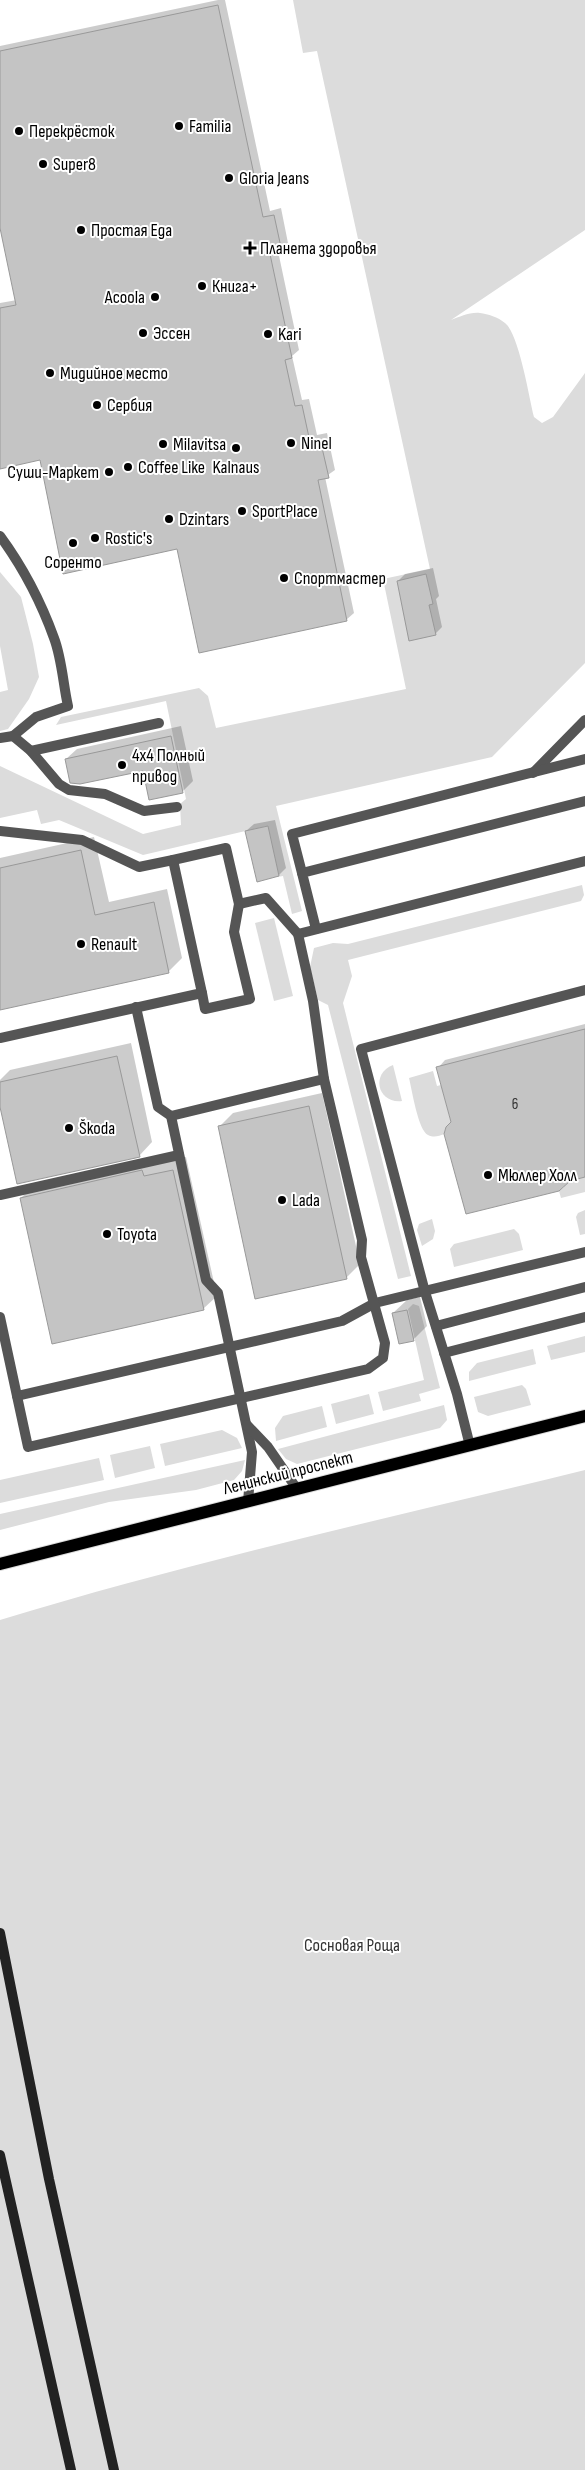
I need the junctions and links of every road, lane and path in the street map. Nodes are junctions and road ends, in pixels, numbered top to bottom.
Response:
1 (0, 536) edge
2 (585, 720) edge
3 (159, 723) dead end
4 (13, 736) junction
5 (0, 738) edge
6 (31, 751) junction
7 (585, 759) edge
8 (532, 773) junction
9 (585, 801) edge
10 (177, 807) dead end
11 (0, 831) edge
12 (172, 860) junction
13 (585, 861) edge
14 (302, 873) junction
15 (238, 904) junction
16 (316, 929) junction
17 (298, 934) junction
18 (585, 990) edge
19 (202, 993) junction
20 (136, 1007) junction
21 (0, 1038) edge
22 (324, 1079) junction
23 (171, 1116) junction
24 (180, 1155) junction
25 (0, 1195) edge
26 (585, 1252) edge
27 (585, 1288) edge
28 (425, 1292) junction
29 (375, 1303) junction
30 (0, 1317) edge
31 (585, 1317) edge
32 (436, 1326) junction
33 (229, 1346) junction
34 (444, 1353) junction
35 (17, 1396) junction
36 (241, 1398) junction
37 (585, 1416) edge
38 (246, 1424) junction
39 (470, 1446) junction
40 (297, 1489) junction
41 (248, 1502) junction
42 (0, 1564) edge
43 (0, 1933) edge
44 (0, 2155) edge
45 (71, 2470) edge
46 (114, 2470) edge

1 - 4 lane
2 - 8 lane
3 - 6 lane
4 - 5 lane
4 - 6 lane
6 - 10 lane
7 - 8 lane
8 - 14 lane
9 - 14 lane
11 - 12 lane
12 - 15 lane
12 - 19 lane
13 - 16 lane
14 - 16 lane
15 - 17 lane
15 - 19 lane
16 - 17 lane
17 - 22 lane
18 - 28 lane
19 - 20 lane
20 - 21 lane
20 - 23 lane
22 - 23 lane
22 - 29 lane
23 - 24 lane
24 - 25 lane
24 - 33 lane
26 - 28 lane
27 - 32 lane
28 - 29 lane
28 - 32 lane
29 - 33 lane
29 - 36 lane
30 - 35 lane
31 - 34 lane
32 - 34 lane
33 - 35 lane
33 - 36 lane
34 - 39 lane
35 - 36 lane
36 - 38 lane
37 - 39 main road, Ленинский проспект
38 - 40 lane
38 - 41 lane
39 - 40 main road, Ленинский проспект
40 - 41 main road, Ленинский проспект
41 - 42 main road, Ленинский проспект
43 - 46 main road
44 - 45 main road

